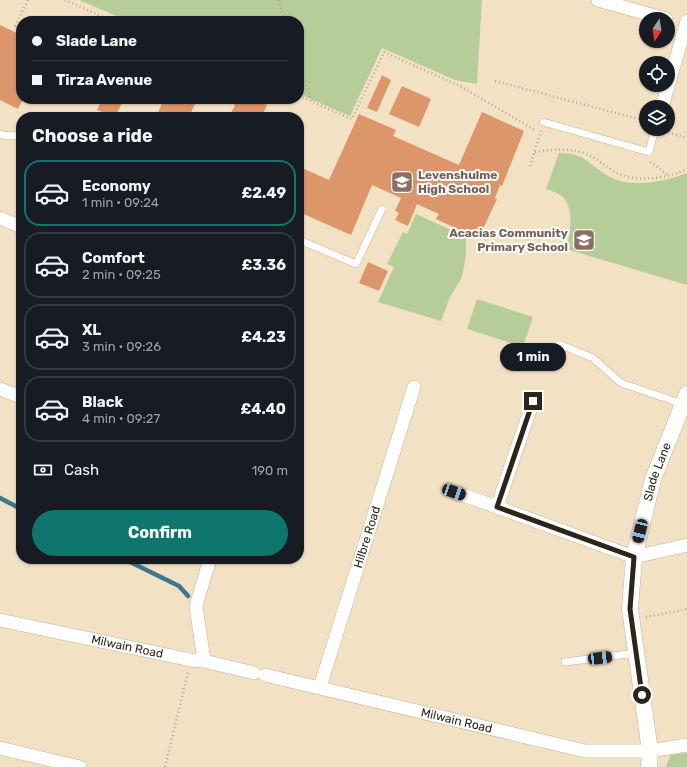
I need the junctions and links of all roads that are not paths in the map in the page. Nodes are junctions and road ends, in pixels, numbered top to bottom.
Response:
1 (598, 0) edge
2 (642, 12) edge
3 (675, 21) edge
4 (686, 23) edge
5 (664, 100) edge
6 (543, 122) road end
7 (0, 134) edge
8 (16, 135) edge
9 (653, 136) edge
10 (382, 209) dead end
11 (0, 218) edge
12 (16, 225) edge
13 (304, 242) edge
14 (559, 344) dead end
15 (414, 386) dead end
16 (0, 389) edge
17 (16, 395) edge
18 (685, 399) edge
19 (533, 401) dead end
20 (454, 492) dead end
21 (497, 507) junction
22 (687, 545) edge
23 (634, 557) junction
24 (209, 564) edge
25 (0, 620) edge
26 (636, 653) junction
27 (204, 661) junction
28 (565, 662) dead end
29 (320, 687) junction
30 (687, 745) edge
31 (0, 748) edge
32 (650, 751) junction
33 (80, 767) edge
34 (649, 767) edge

1 - 2 street
3 - 4 street
4 - 5 street
6 - 9 lane
7 - 8 lane
10 - 13 lane
11 - 12 street
14 - 18 lane
15 - 29 street, Hilbre Road
16 - 17 street
18 - 23 street, Slade Lane
19 - 21 street
20 - 21 street
21 - 23 street
22 - 23 street
23 - 26 street, Slade Lane
24 - 27 street
25 - 27 street, Milwain Road
26 - 28 lane
26 - 32 street, Slade Lane
27 - 29 street, Milwain Road
29 - 32 street, Milwain Road
30 - 32 street, Milwain Road
31 - 33 street
32 - 34 street, Slade Lane

